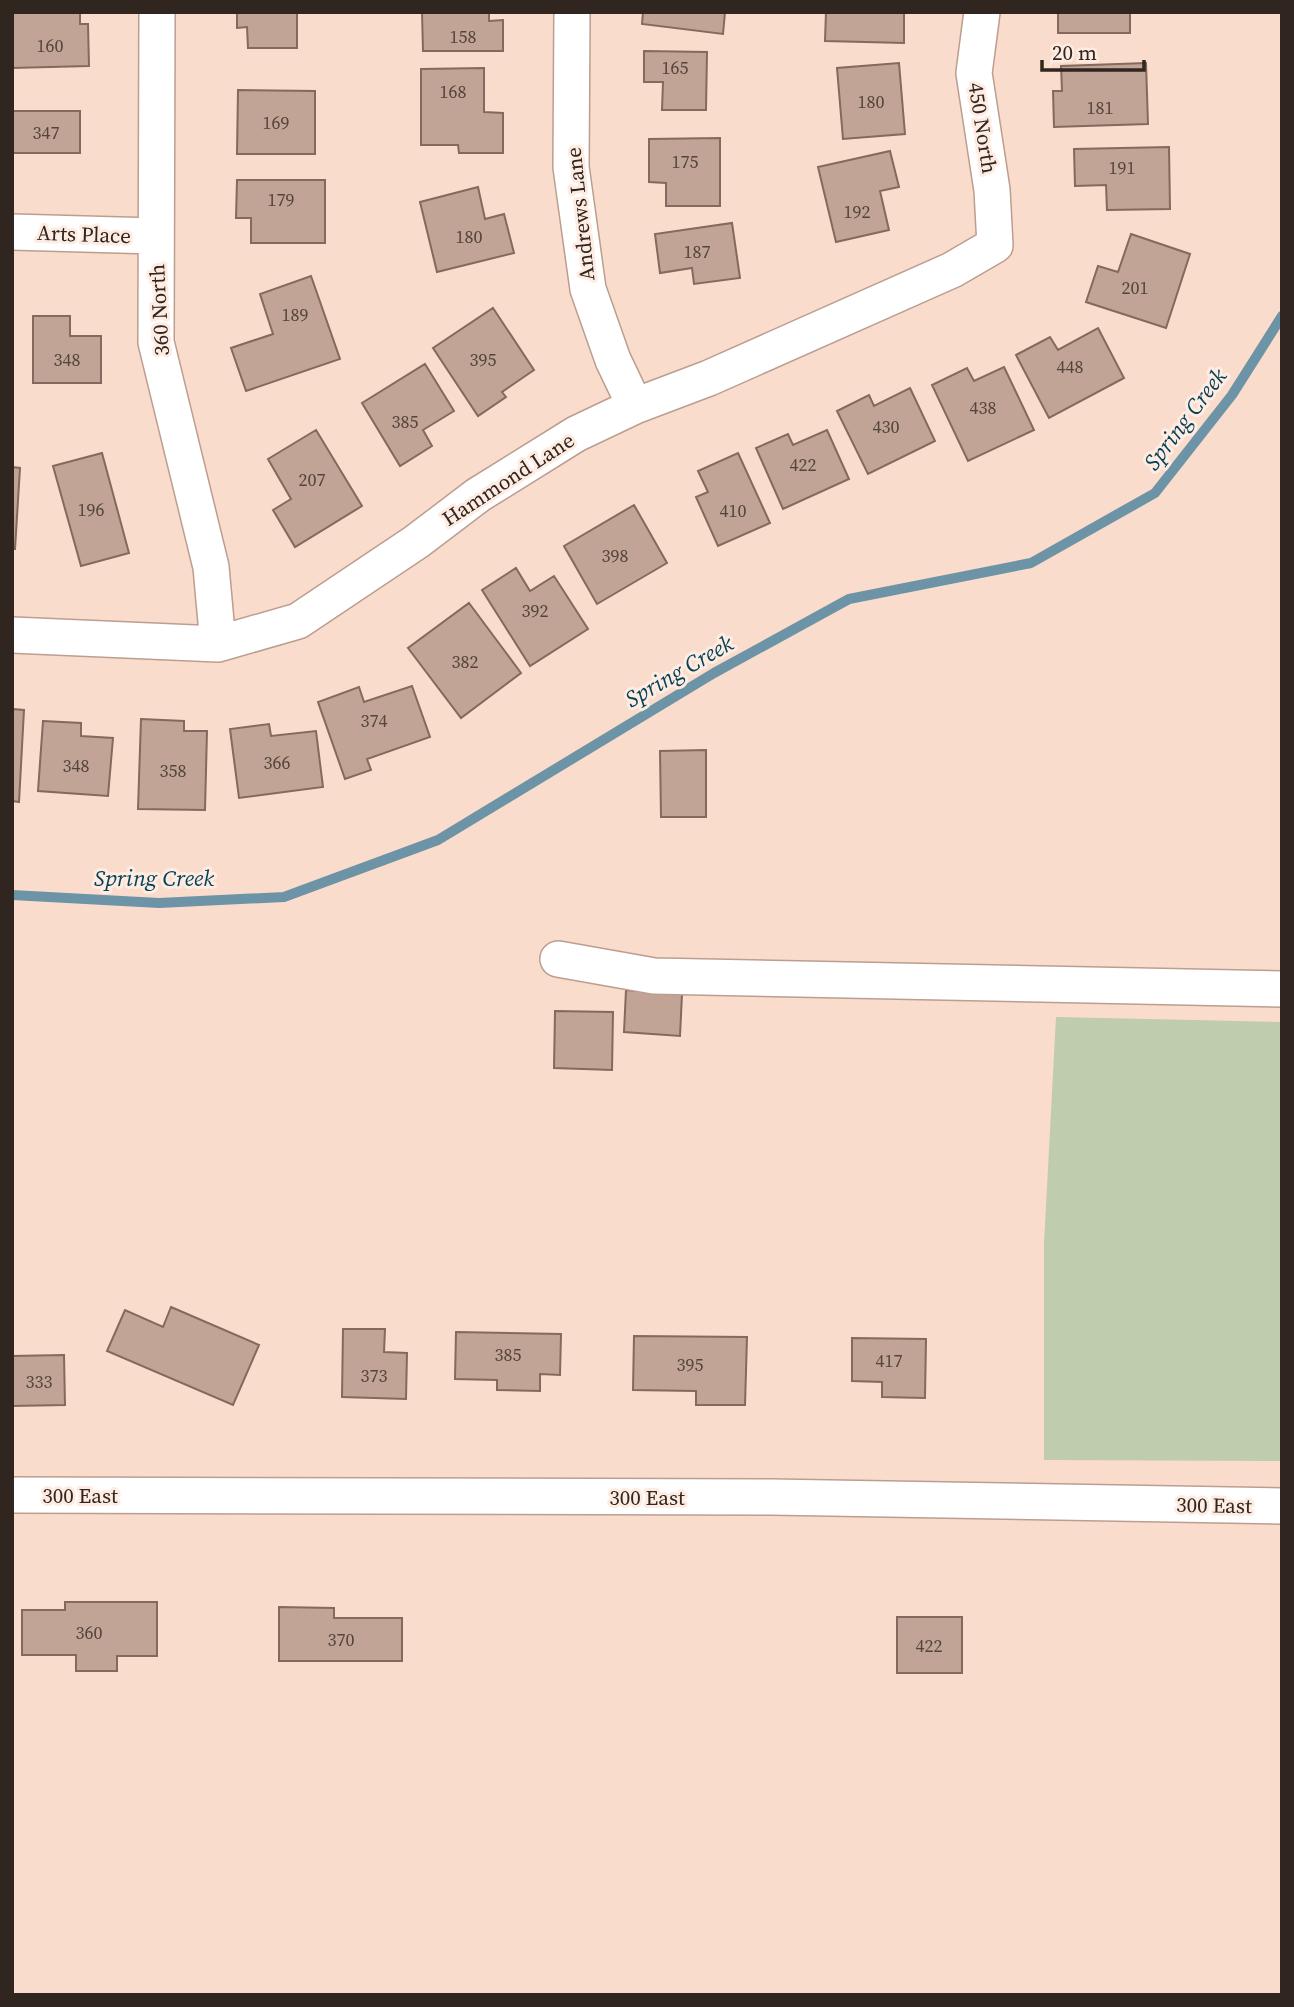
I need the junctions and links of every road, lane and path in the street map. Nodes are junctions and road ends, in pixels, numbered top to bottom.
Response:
1 (157, 12) edge
2 (572, 12) edge
3 (982, 12) edge
4 (12, 232) edge
5 (155, 236) junction
6 (995, 245) joint
7 (635, 406) junction
8 (12, 635) edge
9 (218, 644) junction
10 (558, 958) dead end
11 (1282, 989) edge
12 (12, 1495) edge
13 (1282, 1506) edge

1 - 5 street, 360 North
2 - 7 street, Andrews Lane
3 - 6 street, 450 North
4 - 5 street, Arts Place
5 - 9 street, 360 North
6 - 7 street, Hammond Lane
7 - 9 street, Hammond Lane
8 - 9 street, Hammond Lane
10 - 11 street
12 - 13 street, 300 East

